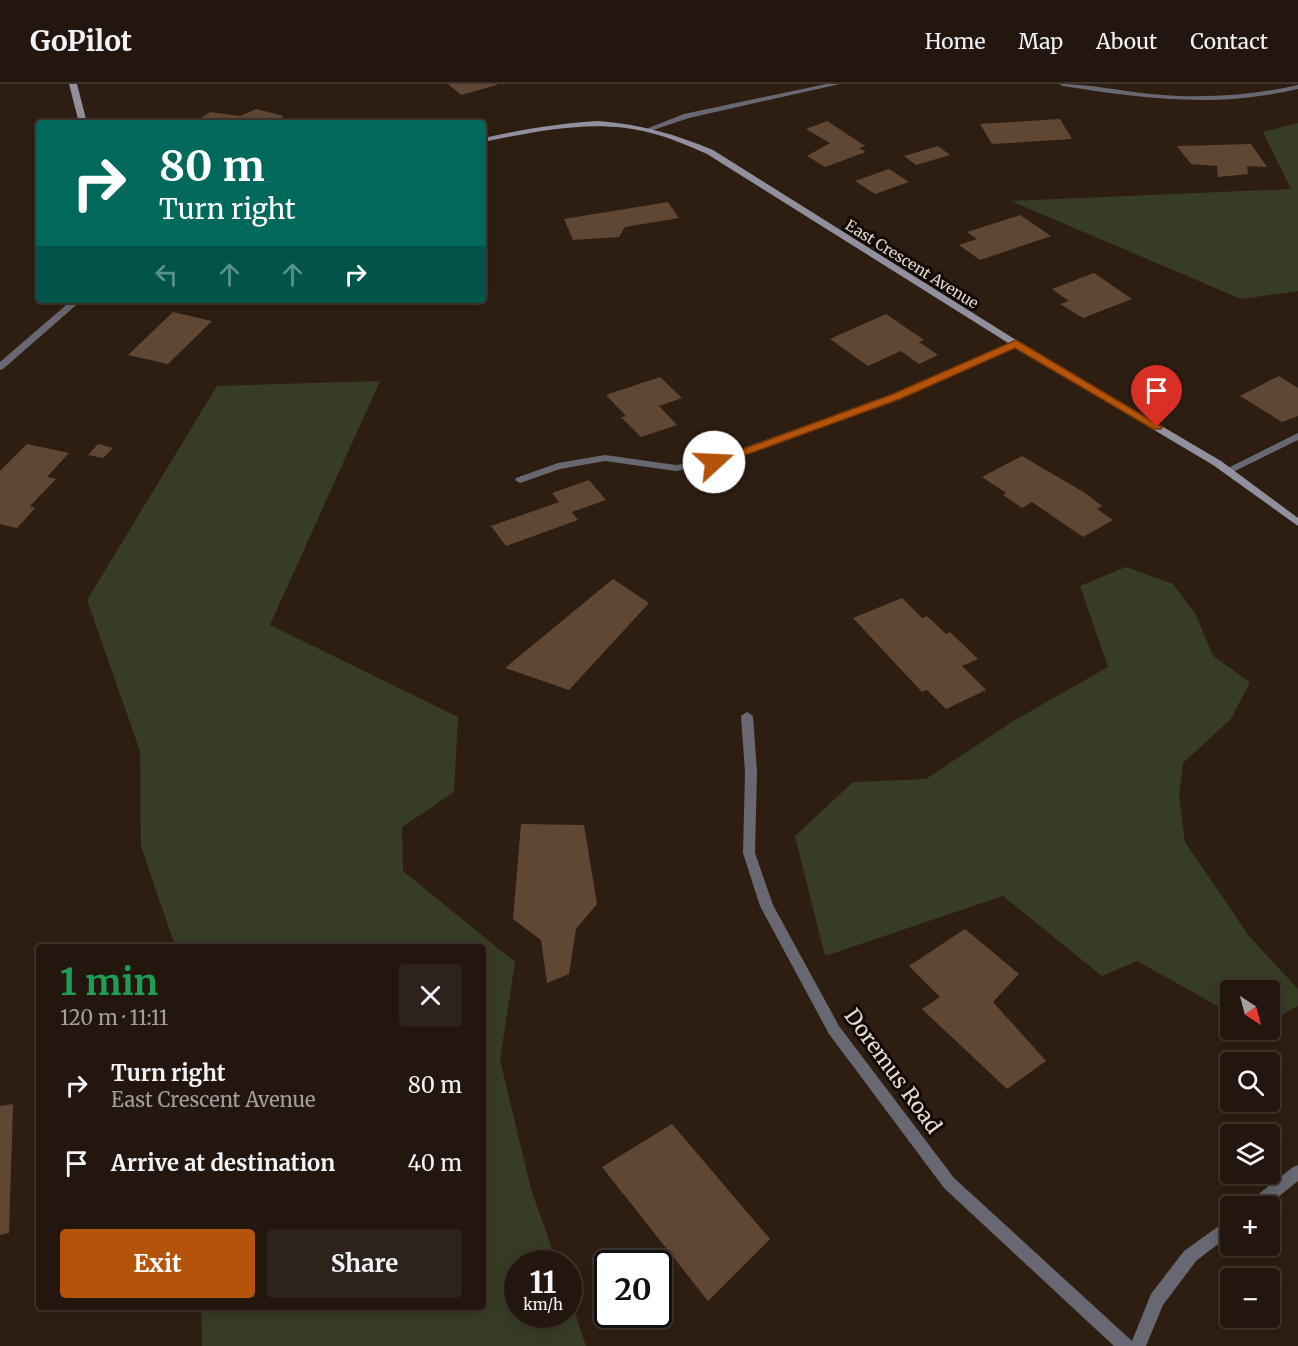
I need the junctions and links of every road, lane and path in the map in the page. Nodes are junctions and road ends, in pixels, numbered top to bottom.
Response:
1 (73, 84) edge
2 (836, 84) edge
3 (1063, 84) edge
4 (1298, 87) edge
5 (82, 120) edge
6 (650, 129) junction
7 (486, 139) edge
8 (74, 303) edge
9 (1016, 344) junction
10 (0, 367) edge
11 (1298, 436) edge
12 (1229, 471) junction
13 (520, 480) dead end
14 (1298, 523) edge
15 (747, 716) dead end
16 (1298, 1172) edge
17 (1268, 1196) edge
18 (1220, 1233) edge
19 (1126, 1346) edge
20 (1138, 1346) edge

1 - 5 street
2 - 6 street
3 - 4 street
6 - 7 street, East Crescent Avenue
6 - 9 street, East Crescent Avenue
8 - 10 street
9 - 12 street, East Crescent Avenue
9 - 13 street
11 - 12 street
12 - 14 street, East Crescent Avenue
15 - 19 street, Doremus Road
16 - 17 street
18 - 20 street

